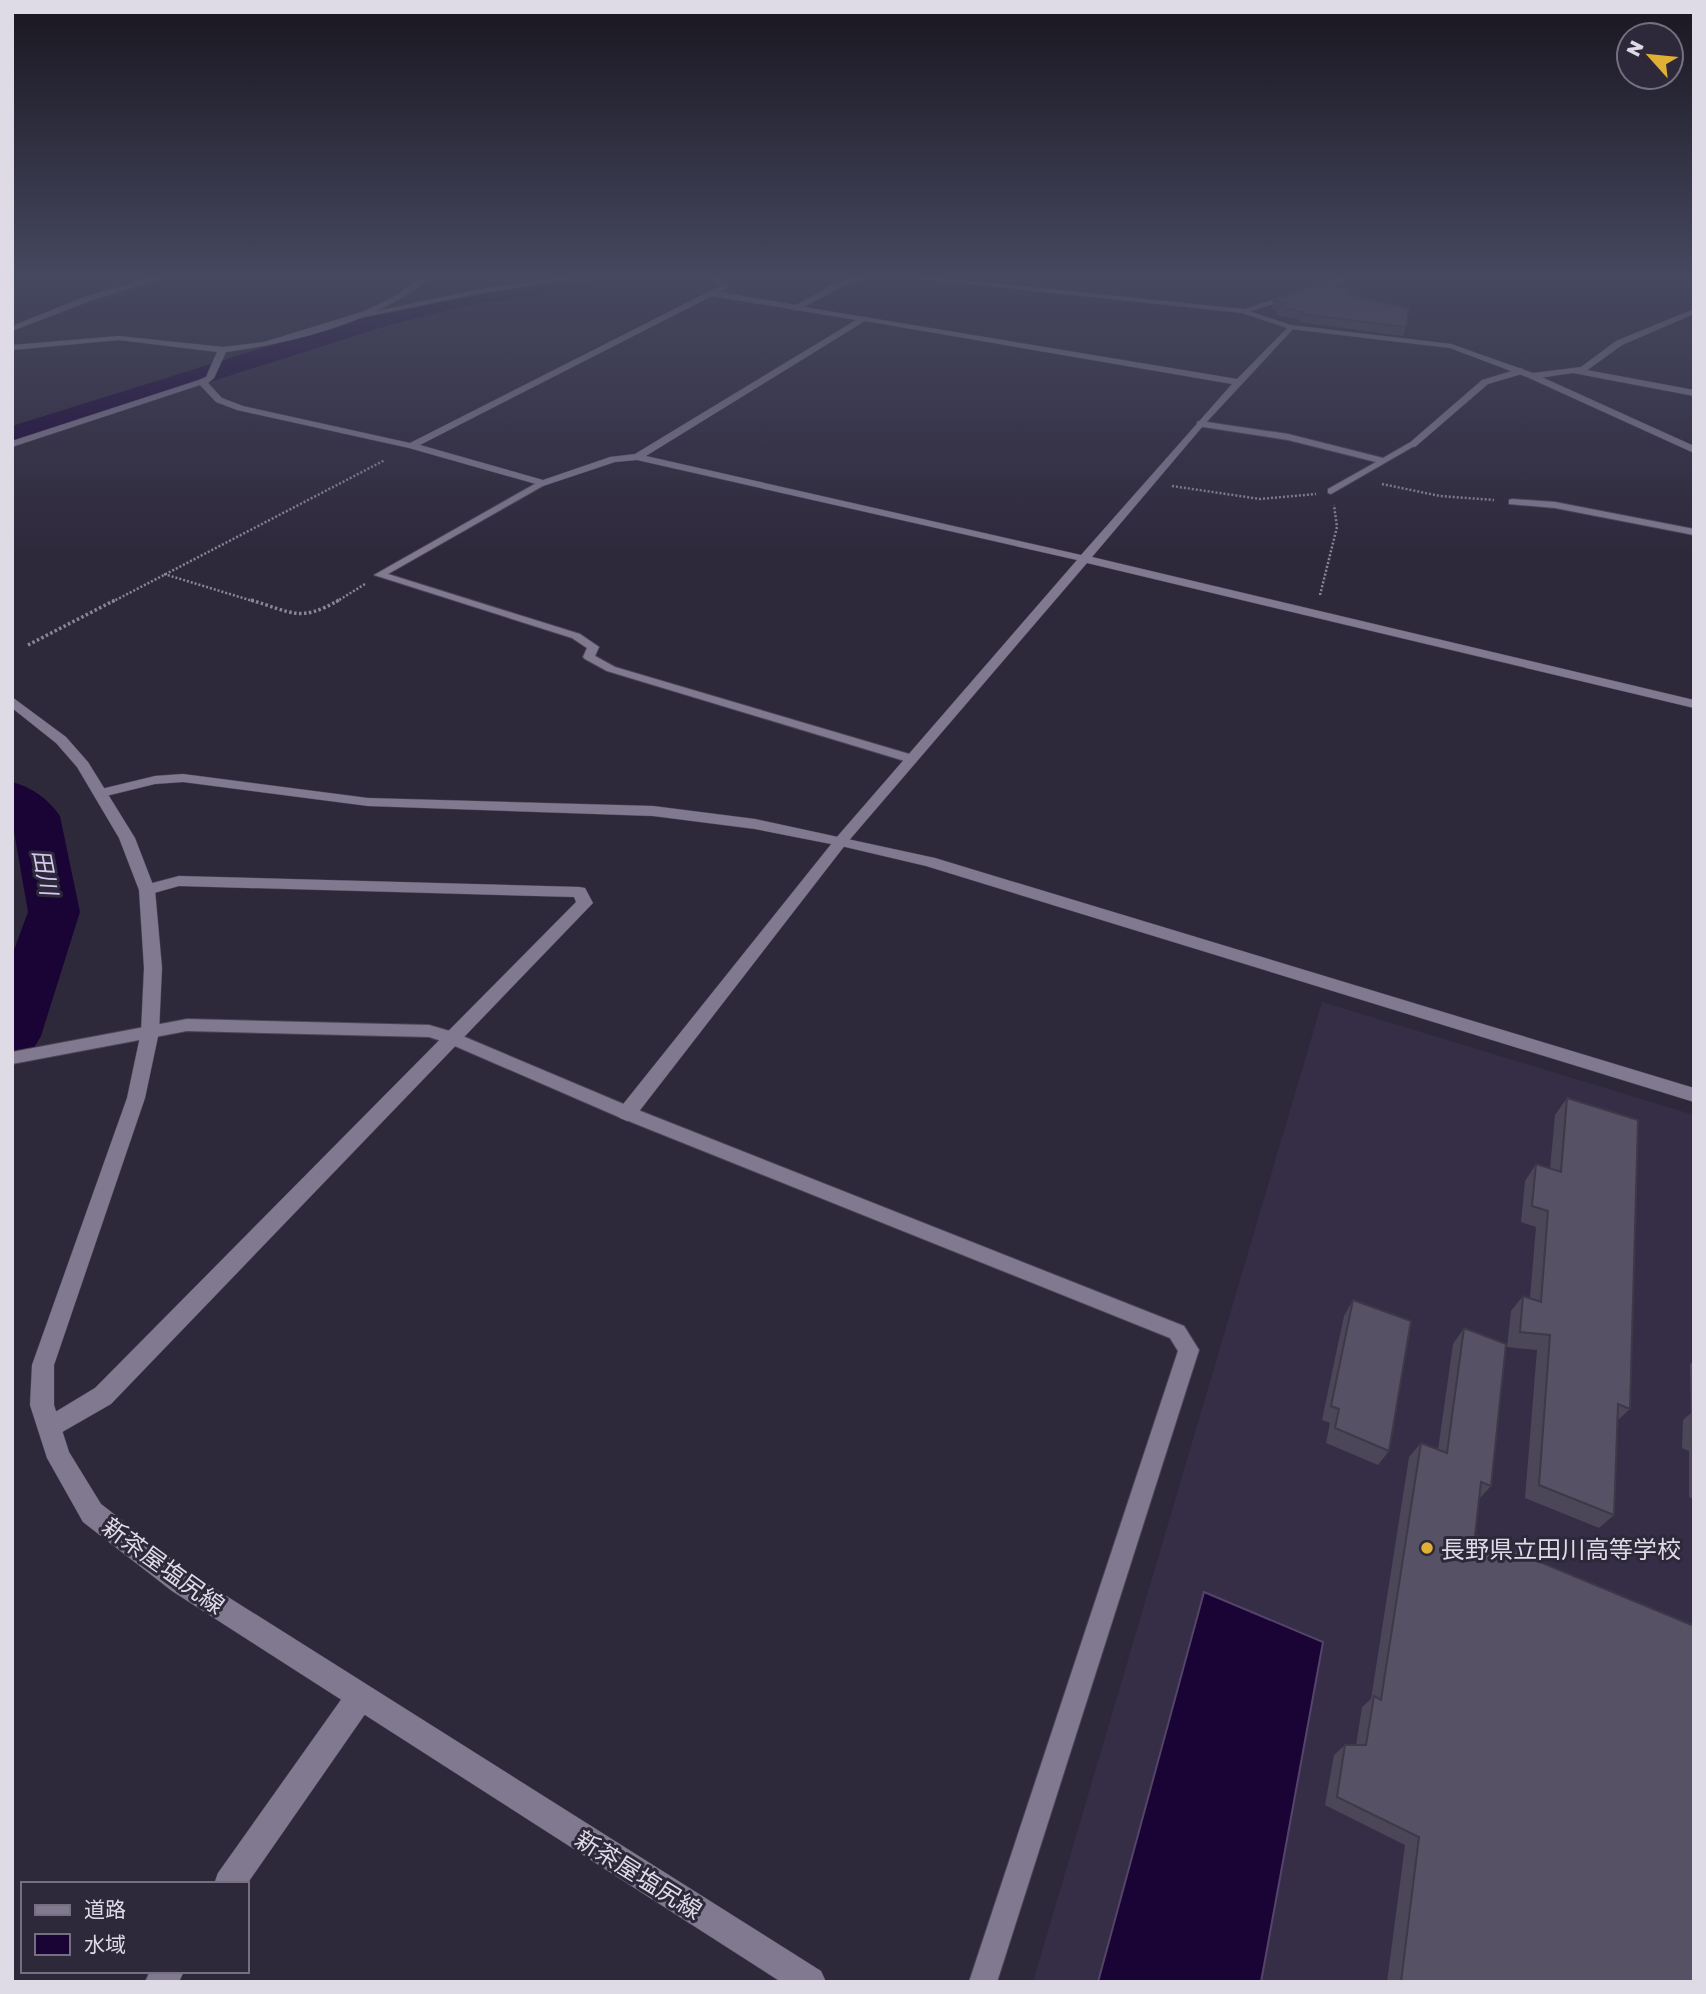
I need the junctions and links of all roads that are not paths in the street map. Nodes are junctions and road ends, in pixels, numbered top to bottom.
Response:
1 (213, 368) edge
2 (562, 368) edge
3 (783, 368) edge
4 (1150, 368) edge
5 (1252, 368) edge
6 (1515, 368) edge
7 (1584, 368) edge
8 (1576, 370) junction
9 (1522, 371) junction
10 (1532, 376) junction
11 (206, 380) junction
12 (1238, 383) junction
13 (1694, 393) edge
14 (1200, 424) junction
15 (12, 444) edge
16 (1412, 445) joint
17 (411, 446) junction
18 (1692, 448) edge
19 (637, 457) junction
20 (1384, 461) junction
21 (542, 484) junction
22 (1331, 491) road end
23 (1512, 502) road end
24 (1694, 532) edge
25 (1086, 559) junction
26 (12, 701) edge
27 (1694, 704) edge
28 (912, 759) junction
29 (102, 793) junction
30 (841, 842) junction
31 (148, 890) junction
32 (150, 1032) junction
33 (453, 1038) junction
34 (12, 1058) edge
35 (1694, 1095) edge
36 (627, 1113) junction
37 (50, 1428) junction
38 (360, 1696) junction
39 (230, 1882) edge
40 (810, 1982) edge
41 (983, 1982) edge

1 - 11 street
2 - 17 street
3 - 19 street
4 - 12 street
5 - 12 street
6 - 9 street
7 - 8 street
8 - 10 street
8 - 13 street
9 - 10 street
9 - 16 street
10 - 18 street
11 - 15 street
11 - 17 street
12 - 14 street
14 - 20 lane
14 - 25 street
16 - 20 lane
17 - 21 street
19 - 21 street
19 - 25 street
20 - 22 lane
21 - 28 lane
23 - 24 lane
25 - 27 street
25 - 28 street
26 - 29 street, 新茶屋塩尻線
28 - 30 street
29 - 30 street
29 - 31 street, 新茶屋塩尻線
30 - 35 street
30 - 36 street
31 - 32 street, 新茶屋塩尻線
31 - 33 street
32 - 33 lane
32 - 34 lane
32 - 37 street, 新茶屋塩尻線
33 - 36 lane
33 - 37 street
36 - 41 lane
37 - 38 street, 新茶屋塩尻線
38 - 39 street
38 - 40 street, 新茶屋塩尻線

